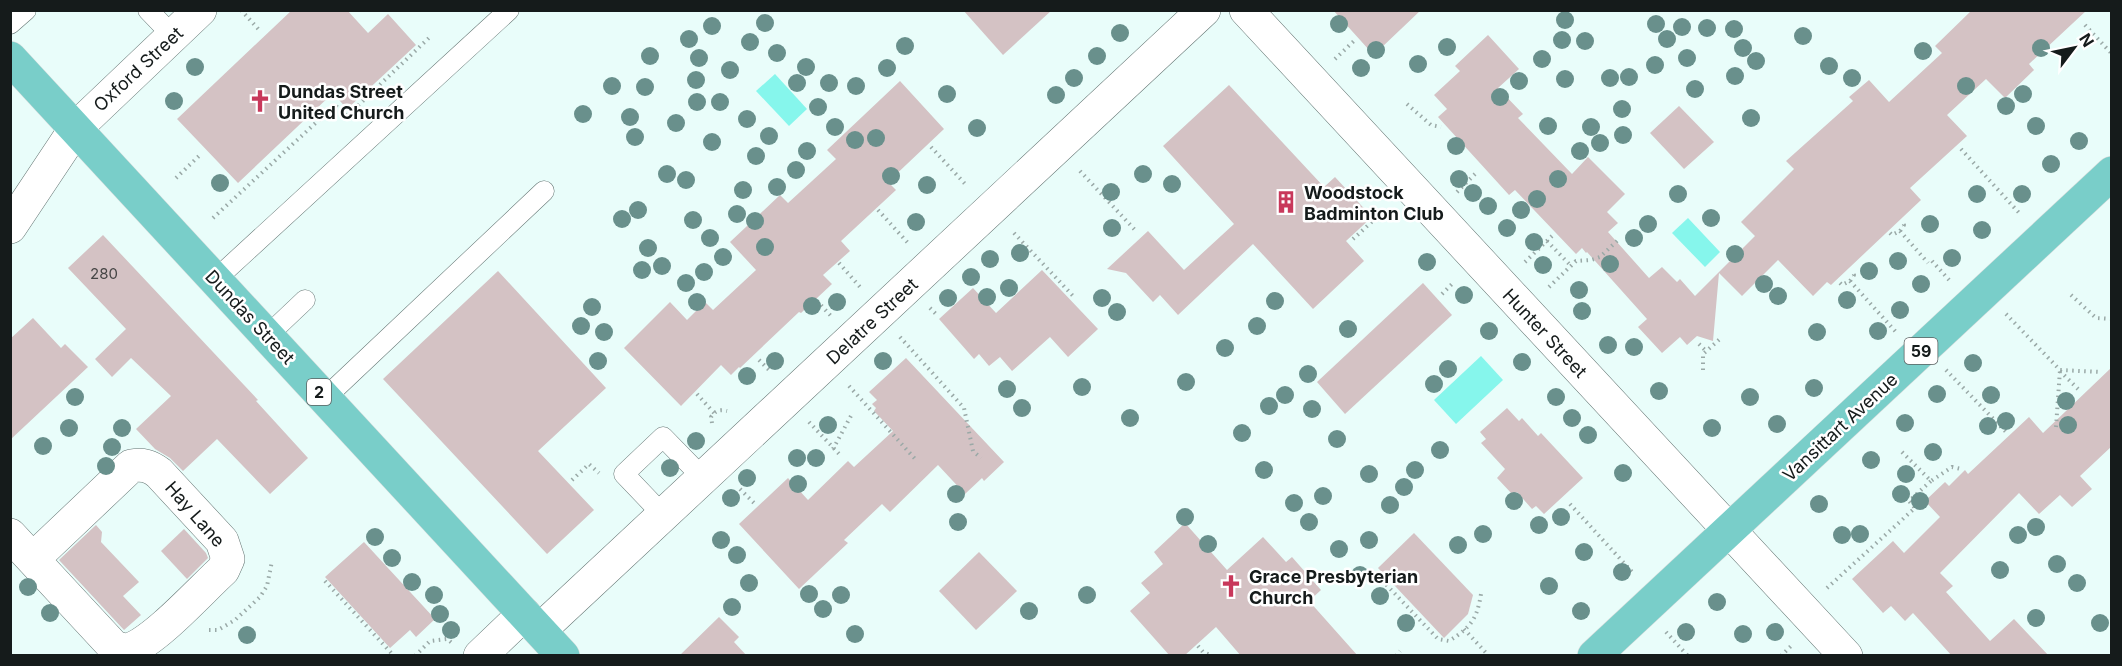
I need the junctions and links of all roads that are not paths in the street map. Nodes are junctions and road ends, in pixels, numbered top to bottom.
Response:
1 (26, 10) edge
2 (148, 10) edge
3 (200, 10) edge
4 (509, 10) edge
5 (1204, 10) edge
6 (1246, 10) edge
7 (10, 24) edge
8 (173, 36) junction
9 (10, 58) edge
10 (76, 128) junction
11 (2112, 173) edge
12 (544, 191) dead end
13 (10, 227) edge
14 (215, 280) junction
15 (305, 300) dead end
16 (267, 336) junction
17 (325, 398) junction
18 (719, 480) junction
19 (664, 516) junction
20 (1730, 529) junction
21 (10, 535) edge
22 (33, 559) junction
23 (532, 622) junction
24 (469, 652) edge
25 (563, 656) edge
26 (1594, 656) edge
27 (1846, 656) edge

1 - 7 lane
2 - 8 lane
3 - 8 street, Oxford Street
4 - 14 lane
5 - 18 street, Delatre Street
6 - 20 street, Hunter Street
8 - 10 street, Oxford Street
9 - 10 main road, Dundas Street / 2
10 - 13 street, Oxford Street
10 - 14 main road, Dundas Street / 2
11 - 20 main road, Vansittart Avenue / 59
12 - 17 lane
14 - 16 main road, Dundas Street / 2
15 - 16 lane
16 - 17 main road, Dundas Street / 2
17 - 23 main road, Dundas Street / 2
18 - 19 street, Delatre Street
18 - 19 lane
19 - 23 street, Delatre Street
20 - 26 main road, Vansittart Avenue / 59
20 - 27 street, Hunter Street
21 - 22 street, Hay Lane
22 - 22 street, Hay Lane
23 - 24 street, Delatre Street
23 - 25 main road, Dundas Street / 2

